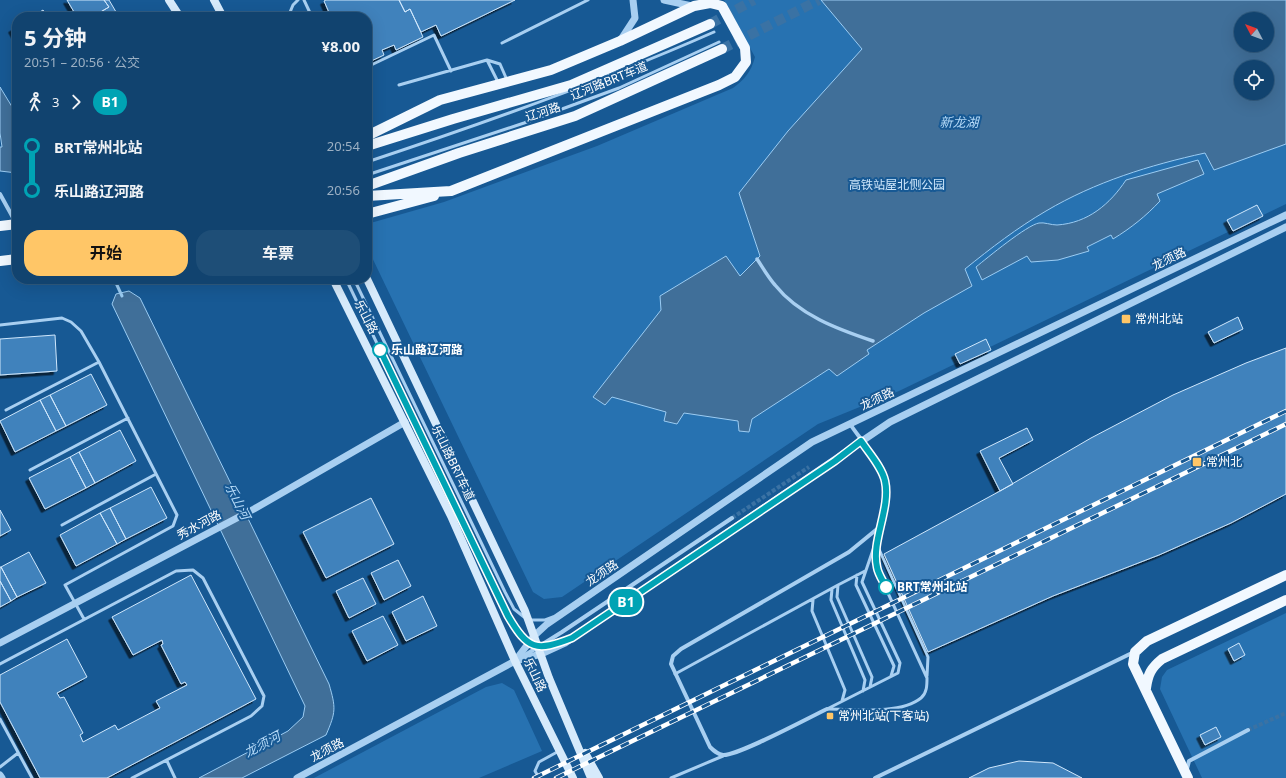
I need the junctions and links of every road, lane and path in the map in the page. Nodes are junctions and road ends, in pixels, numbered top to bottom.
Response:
1 (169, 0) edge
2 (214, 0) edge
3 (298, 0) edge
4 (304, 0) edge
5 (588, 0) edge
6 (634, 0) edge
7 (664, 0) edge
8 (694, 6) junction
9 (177, 12) edge
10 (220, 12) edge
11 (290, 12) edge
12 (310, 12) edge
13 (712, 28) joint
14 (620, 41) junction
15 (502, 43) dead end
16 (720, 46) joint
17 (487, 60) junction
18 (372, 65) edge
19 (451, 70) junction
20 (503, 83) junction
21 (399, 85) dead end
22 (372, 134) edge
23 (372, 144) edge
24 (372, 160) edge
25 (372, 174) edge
26 (372, 184) edge
27 (451, 191) junction
28 (0, 194) edge
29 (372, 196) edge
30 (372, 213) edge
31 (12, 215) edge
32 (1286, 216) edge
33 (12, 225) edge
34 (0, 226) edge
35 (1286, 227) edge
36 (757, 259) dead end
37 (12, 260) edge
38 (0, 261) edge
39 (336, 284) edge
40 (348, 284) edge
41 (356, 284) edge
42 (369, 284) edge
43 (0, 325) edge
44 (873, 341) dead end
45 (99, 362) junction
46 (6, 410) dead end
47 (128, 418) junction
48 (405, 422) junction
49 (850, 424) junction
50 (861, 441) junction
51 (30, 470) dead end
52 (156, 474) junction
53 (732, 518) tunnel mouth
54 (62, 524) dead end
55 (882, 525) junction
56 (877, 545) junction
57 (865, 571) junction
58 (857, 575) junction
59 (1286, 575) edge
60 (838, 585) junction
61 (832, 589) junction
62 (813, 600) junction
63 (1286, 600) edge
64 (76, 604) junction
65 (560, 615) junction
66 (84, 619) junction
67 (528, 620) junction
68 (531, 639) junction
69 (0, 644) edge
70 (539, 651) junction
71 (1135, 652) junction
72 (515, 661) junction
73 (0, 664) edge
74 (675, 674) junction
75 (891, 677) junction
76 (927, 678) junction
77 (870, 687) junction
78 (1146, 688) junction
79 (863, 691) junction
80 (842, 701) junction
81 (827, 709) junction
82 (0, 719) edge
83 (569, 726) junction
84 (1248, 730) tunnel mouth
85 (559, 751) junction
86 (18, 753) junction
87 (724, 755) junction
88 (166, 761) junction
89 (0, 766) edge
90 (0, 775) edge
91 (174, 777) edge
92 (1187, 777) edge
93 (2, 778) edge
94 (32, 778) edge
95 (132, 778) edge
96 (297, 778) edge
97 (539, 778) edge
98 (573, 778) edge
99 (591, 778) edge
100 (599, 778) edge
101 (671, 778) edge
102 (876, 778) edge

1 - 9 main road
2 - 10 main road
3 - 11 lane
4 - 12 lane
5 - 15 lane
6 - 14 street
7 - 8 street
8 - 14 main road
8 - 27 main road
13 - 23 main road, 辽河路
13 - 24 lane, 辽河路BRT车道
14 - 20 main road
16 - 25 lane, 辽河路BRT车道
16 - 26 main road, 辽河路
17 - 19 lane
17 - 20 lane
17 - 20 lane
18 - 19 lane
19 - 21 lane
20 - 22 main road
27 - 29 main road
27 - 30 main road
28 - 31 street
32 - 49 street, 龙须路
33 - 34 main road
35 - 50 street, 龙须路
36 - 44 street
37 - 38 main road
39 - 48 main road, 乐山路
40 - 68 lane, 乐山路BRT车道
41 - 67 lane, 乐山路BRT车道
42 - 67 main road, 乐山路
43 - 45 lane
45 - 46 lane
45 - 47 lane
47 - 51 lane
47 - 52 lane
48 - 64 street, 秀水河路
48 - 72 main road, 乐山路
49 - 50 street
49 - 65 street, 龙须路
50 - 55 street
50 - 70 street, 龙须路
52 - 54 lane
52 - 64 lane
53 - 70 street
55 - 56 lane
55 - 57 lane
55 - 74 street
56 - 76 lane
56 - 76 lane
57 - 58 lane
57 - 75 lane
58 - 60 lane
58 - 75 lane
59 - 71 main road
60 - 61 lane
60 - 77 lane
61 - 62 lane
61 - 79 lane
62 - 74 lane
62 - 80 lane
63 - 78 main road
64 - 66 lane
64 - 69 street, 秀水河路
65 - 67 lane
65 - 68 street, 龙须路
66 - 73 lane
66 - 88 lane
67 - 68 main road, 乐山路
68 - 70 main road, 乐山路
68 - 72 street, 龙须路
70 - 72 street, 龙须路
70 - 83 main road, 乐山路
71 - 78 main road
71 - 102 street
72 - 85 main road, 乐山路
72 - 96 street, 龙须路
74 - 87 street
75 - 77 lane
76 - 81 lane
77 - 79 lane
78 - 92 main road
79 - 80 lane
80 - 81 lane
81 - 87 street
82 - 86 lane
83 - 99 main road, 乐山路
83 - 100 main road
84 - 92 street
85 - 97 lane
85 - 98 main road, 乐山路
86 - 89 lane
86 - 94 lane
87 - 101 lane
88 - 91 lane
88 - 95 lane
90 - 93 street

